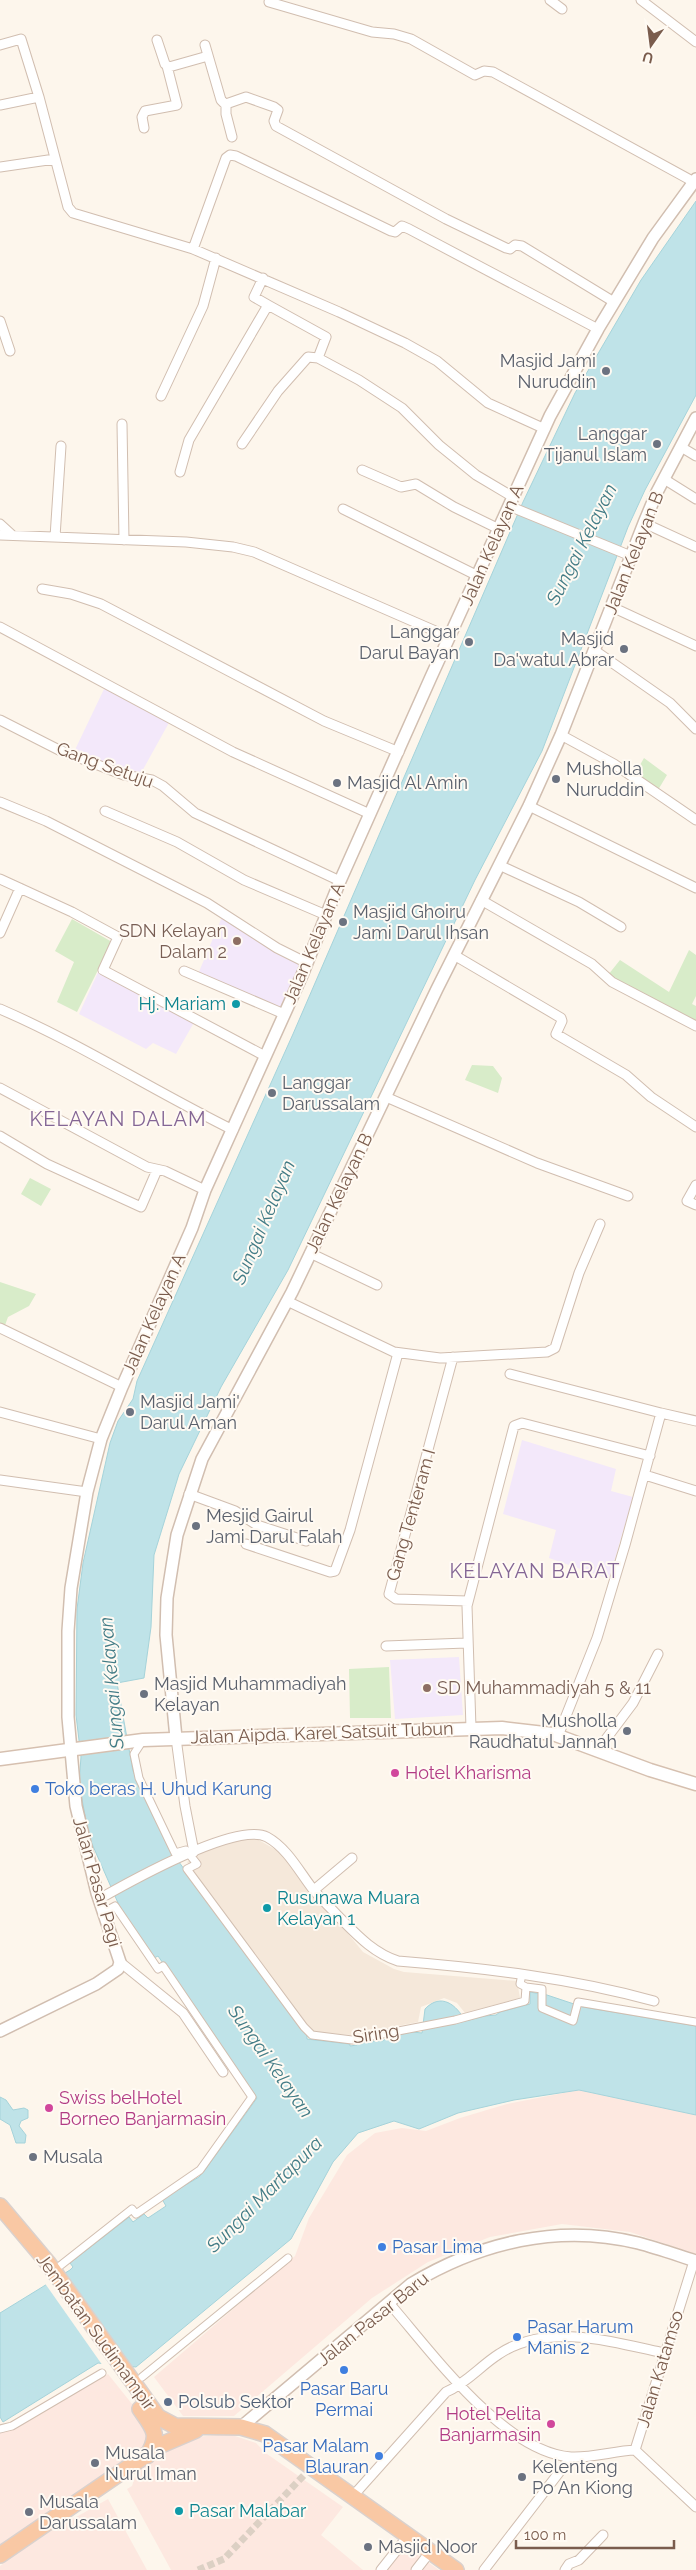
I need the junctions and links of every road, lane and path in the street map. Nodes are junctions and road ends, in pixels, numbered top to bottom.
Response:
1 (550, 0) edge
2 (641, 0) edge
3 (269, 2) dead end
4 (562, 8) dead end
5 (157, 40) dead end
6 (696, 42) edge
7 (0, 44) edge
8 (205, 45) dead end
9 (208, 56) junction
10 (167, 66) junction
11 (39, 97) junction
12 (0, 105) edge
13 (226, 106) junction
14 (144, 128) dead end
15 (232, 137) dead end
16 (55, 159) junction
17 (0, 167) edge
18 (695, 180) edge
19 (193, 250) junction
20 (216, 258) junction
21 (263, 278) junction
22 (614, 302) junction
23 (268, 305) junction
24 (0, 321) edge
25 (598, 329) junction
26 (10, 351) dead end
27 (318, 358) junction
28 (161, 396) dead end
29 (696, 418) edge
30 (122, 424) dead end
31 (545, 428) junction
32 (242, 444) dead end
33 (61, 446) dead end
34 (681, 447) junction
35 (696, 456) edge
36 (362, 470) dead end
37 (180, 472) dead end
38 (664, 478) junction
39 (696, 499) edge
40 (513, 504) junction
41 (343, 509) dead end
42 (644, 523) junction
43 (0, 524) edge
44 (499, 530) junction
45 (0, 535) edge
46 (12, 535) junction
47 (54, 537) junction
48 (124, 540) junction
49 (696, 547) edge
50 (627, 554) junction
51 (478, 576) junction
52 (42, 589) dead end
53 (612, 607) junction
54 (0, 627) edge
55 (450, 637) junction
56 (696, 646) edge
57 (594, 650) junction
58 (0, 720) edge
59 (696, 729) edge
60 (561, 735) junction
61 (399, 752) junction
62 (0, 802) edge
63 (529, 806) junction
64 (105, 811) dead end
65 (370, 814) junction
66 (696, 820) edge
67 (500, 865) junction
68 (0, 879) edge
69 (340, 881) junction
70 (20, 888) junction
71 (696, 888) edge
72 (481, 900) junction
73 (326, 915) junction
74 (621, 927) dead end
75 (0, 930) edge
76 (454, 955) junction
77 (307, 963) junction
78 (184, 971) dead end
79 (0, 1009) edge
80 (284, 1014) junction
81 (696, 1026) edge
82 (265, 1056) junction
83 (0, 1088) edge
84 (386, 1097) junction
85 (696, 1127) edge
86 (233, 1130) junction
87 (0, 1136) edge
88 (157, 1170) junction
89 (696, 1185) edge
90 (205, 1190) junction
91 (628, 1196) dead end
92 (696, 1205) edge
93 (600, 1224) dead end
94 (310, 1253) junction
95 (377, 1285) dead end
96 (287, 1301) junction
97 (0, 1328) edge
98 (398, 1353) junction
99 (453, 1357) junction
100 (510, 1374) dead end
101 (122, 1387) junction
102 (0, 1412) edge
103 (661, 1413) junction
104 (696, 1421) edge
105 (102, 1439) junction
106 (650, 1456) junction
107 (645, 1475) junction
108 (0, 1480) edge
109 (696, 1491) edge
110 (87, 1492) junction
111 (189, 1494) junction
112 (306, 1541) dead end
113 (246, 1544) dead end
114 (468, 1601) junction
115 (466, 1643) junction
116 (386, 1646) dead end
117 (658, 1654) dead end
118 (470, 1728) junction
119 (558, 1736) junction
120 (176, 1738) junction
121 (138, 1741) junction
122 (70, 1751) junction
123 (596, 1751) junction
124 (0, 1759) edge
125 (696, 1784) edge
126 (188, 1854) junction
127 (352, 1858) dead end
128 (314, 1890) junction
129 (101, 1898) junction
130 (104, 1912) junction
131 (120, 1962) junction
132 (522, 1974) junction
133 (526, 1987) junction
134 (654, 2001) dead end
135 (696, 2022) edge
136 (0, 2031) edge
137 (223, 2072) dead end
138 (0, 2211) edge
139 (288, 2258) dead end
140 (695, 2261) edge
141 (60, 2265) dead end
142 (389, 2303) junction
143 (664, 2353) junction
144 (102, 2373) dead end
145 (142, 2377) dead end
146 (460, 2386) junction
147 (153, 2419) junction
148 (212, 2426) junction
149 (241, 2427) junction
150 (0, 2430) edge
151 (635, 2450) junction
152 (147, 2456) junction
153 (570, 2457) junction
154 (352, 2497) junction
155 (696, 2507) edge
156 (603, 2535) dead end
157 (408, 2536) junction
158 (430, 2552) junction
159 (0, 2555) edge
160 (381, 2570) edge
161 (416, 2570) edge
162 (456, 2570) edge
163 (484, 2570) edge
164 (565, 2570) edge

1 - 4 street
2 - 6 street
3 - 18 street
5 - 10 street
7 - 11 street
8 - 9 street
9 - 10 street
9 - 13 street
10 - 14 street
11 - 12 street
11 - 16 street
13 - 15 street
13 - 22 street
16 - 17 street
16 - 19 street
18 - 22 street, Jalan Kelayan A
19 - 20 street
19 - 25 street
20 - 21 street
20 - 28 street
21 - 23 street
21 - 31 street
22 - 25 street, Jalan Kelayan A
23 - 27 street
23 - 37 street
24 - 26 street
25 - 31 street, Jalan Kelayan A
27 - 32 street
27 - 40 street
29 - 34 street, Jalan Kelayan B
30 - 48 street
31 - 40 street, Jalan Kelayan A
33 - 47 street
34 - 35 street
34 - 38 street, Jalan Kelayan B
36 - 44 street
38 - 39 street
38 - 42 street, Jalan Kelayan B
40 - 44 street, Jalan Kelayan A
40 - 50 street
41 - 51 street
42 - 49 street
42 - 50 street, Jalan Kelayan B
43 - 46 street
44 - 51 street, Jalan Kelayan A
45 - 46 street
46 - 47 street
47 - 48 street
48 - 55 street
50 - 53 street, Jalan Kelayan B
51 - 55 street, Jalan Kelayan A
52 - 61 street
53 - 56 street
53 - 57 street, Jalan Kelayan B
54 - 65 street
55 - 61 street, Jalan Kelayan A
57 - 59 street
57 - 60 street, Jalan Kelayan B
58 - 69 street, Gang Setuju
60 - 63 street, Jalan Kelayan B
60 - 66 street
61 - 65 street, Jalan Kelayan A
62 - 77 street
63 - 67 street, Jalan Kelayan B
63 - 71 street
64 - 73 street
65 - 69 street, Jalan Kelayan A
67 - 72 street, Jalan Kelayan B
67 - 74 street
68 - 70 street
69 - 73 street, Jalan Kelayan A
70 - 75 street
70 - 82 street
72 - 76 street, Jalan Kelayan B
72 - 81 street
73 - 77 street, Jalan Kelayan A
76 - 84 street, Jalan Kelayan B
76 - 85 street
77 - 80 street, Jalan Kelayan A
78 - 80 street
79 - 86 street
80 - 82 street, Jalan Kelayan A
82 - 86 street, Jalan Kelayan A
83 - 88 street
84 - 91 street
84 - 94 street, Jalan Kelayan B
86 - 90 street, Jalan Kelayan A
87 - 88 street
88 - 90 street
89 - 92 street
90 - 101 street, Jalan Kelayan A
93 - 99 street
94 - 95 street
94 - 96 street, Jalan Kelayan B
96 - 98 street
96 - 111 street, Jalan Kelayan B
97 - 101 street
98 - 99 street
98 - 113 street
99 - 114 street, Gang Tenteram I
100 - 103 street
101 - 105 street, Jalan Kelayan A
102 - 105 street
103 - 104 street
103 - 106 street
105 - 110 street, Jalan Kelayan A
106 - 107 street
106 - 114 street
107 - 109 street
107 - 119 street
108 - 110 street
110 - 122 street, Jalan Kelayan A
111 - 112 street
111 - 120 street, Jalan Kelayan B
114 - 115 street
115 - 116 street
115 - 118 street
117 - 123 street
118 - 119 main road, Jalan Aipda. Karel Satsuit Tubun
118 - 120 main road, Jalan Aipda. Karel Satsuit Tubun
119 - 123 main road, Jalan Aipda. Karel Satsuit Tubun
120 - 121 main road, Jalan Aipda. Karel Satsuit Tubun
120 - 126 street
121 - 122 main road, Jalan Aipda. Karel Satsuit Tubun
121 - 126 street
122 - 124 main road, Jalan Aipda. Karel Satsuit Tubun
122 - 129 street, Jalan Pasar Pagi
123 - 125 main road, Jalan Aipda. Karel Satsuit Tubun
126 - 128 street
126 - 129 street
126 - 133 street, Siring
127 - 128 street
128 - 132 street
129 - 130 street, Jalan Pasar Pagi
130 - 131 street, Jalan Pasar Pagi
130 - 141 street
131 - 136 street, Jalan Pasar Pagi
131 - 137 street
132 - 133 street
132 - 134 street
133 - 135 street
138 - 147 highway, Jembatan Sudimampir
139 - 145 street
140 - 142 street, Jalan Pasar Baru
140 - 143 street, Jalan Katamso
142 - 146 street
142 - 149 street, Jalan Pasar Baru
143 - 146 street
143 - 151 street, Jalan Katamso
144 - 150 street
146 - 153 street
146 - 154 street
147 - 148 highway
147 - 152 highway
148 - 149 highway
148 - 152 highway
149 - 154 highway
151 - 153 street
151 - 155 street
152 - 159 highway
153 - 163 street
154 - 157 highway
156 - 164 street
157 - 158 highway
157 - 160 street
158 - 161 street
158 - 162 highway

